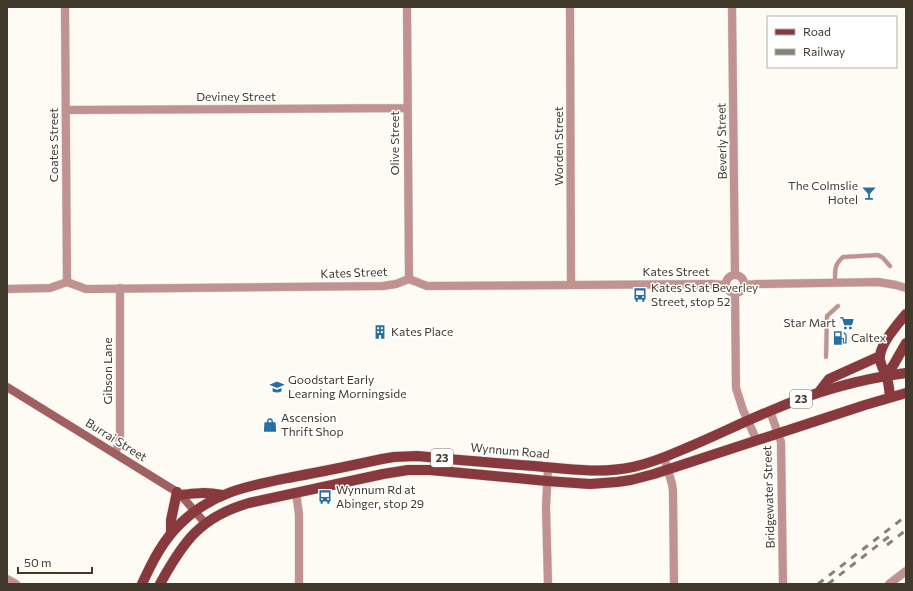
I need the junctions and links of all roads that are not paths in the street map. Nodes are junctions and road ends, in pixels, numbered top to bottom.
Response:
1 (65, 7) edge
2 (407, 7) edge
3 (570, 7) edge
4 (732, 7) edge
5 (407, 108) junction
6 (66, 110) junction
7 (890, 266) dead end
8 (735, 274) junction
9 (408, 279) junction
10 (67, 282) junction
11 (835, 282) junction
12 (571, 285) junction
13 (725, 285) junction
14 (744, 285) junction
15 (120, 288) junction
16 (906, 288) edge
17 (7, 289) edge
18 (734, 293) junction
19 (838, 306) dead end
20 (906, 314) edge
21 (906, 343) edge
22 (880, 356) junction
23 (826, 357) dead end
24 (906, 373) edge
25 (886, 376) junction
26 (7, 387) edge
27 (819, 392) junction
28 (906, 393) edge
29 (890, 397) junction
30 (770, 411) junction
31 (748, 421) junction
32 (778, 434) junction
33 (757, 441) junction
34 (115, 453) junction
35 (664, 457) junction
36 (548, 468) junction
37 (668, 470) junction
38 (547, 481) junction
39 (178, 493) junction
40 (296, 493) junction
41 (222, 495) junction
42 (195, 511) junction
43 (205, 523) junction
44 (171, 533) junction
45 (906, 571) edge
46 (7, 579) edge
47 (16, 584) edge
48 (142, 584) edge
49 (160, 584) edge
50 (299, 584) edge
51 (548, 584) edge
52 (674, 584) edge
53 (783, 584) edge
54 (889, 584) edge

1 - 6 street, Coates Street
2 - 5 street, Olive Street
3 - 12 street, Worden Street
4 - 8 street, Beverly Street
5 - 6 street, Deviney Street
5 - 9 street, Olive Street
6 - 10 street, Coates Street
7 - 11 lane
8 - 13 street
8 - 14 street
9 - 12 street, Kates Street
9 - 15 street, Kates Street
10 - 15 street, Kates Street
10 - 17 street
11 - 14 street
11 - 16 street
12 - 13 street, Kates Street
13 - 18 street
14 - 18 street
15 - 34 street, Gibson Lane
18 - 31 street
19 - 23 lane
20 - 22 main road
21 - 25 main road
22 - 25 main road
22 - 27 main road
24 - 25 main road, Wynnum Road / 23
25 - 27 main road, Wynnum Road / 23
25 - 29 main road
26 - 34 street, Burrai Street
27 - 30 main road, Wynnum Road / 23
28 - 29 main road, 23
29 - 32 main road, 23
30 - 31 main road, Wynnum Road / 23
30 - 32 street, Bridgewater Street
31 - 33 street
31 - 35 main road, Wynnum Road / 23
32 - 33 main road, 23
32 - 53 street, Bridgewater Street
33 - 37 main road, 23
34 - 39 street, Burrai Street
35 - 36 main road, Wynnum Road / 23
35 - 37 street
36 - 38 street
36 - 41 main road, Wynnum Road / 23
37 - 38 main road, 23
37 - 52 street
38 - 40 main road, 23
38 - 51 street
39 - 41 main road
39 - 42 street, Burrai Street
39 - 44 main road
40 - 43 main road, 23
40 - 50 street
41 - 42 main road, Wynnum Road / 23
42 - 43 street, Burrai Street
42 - 44 main road, Wynnum Road / 23
43 - 49 main road, 23
44 - 48 main road, Wynnum Road / 23
45 - 54 street
46 - 47 street

